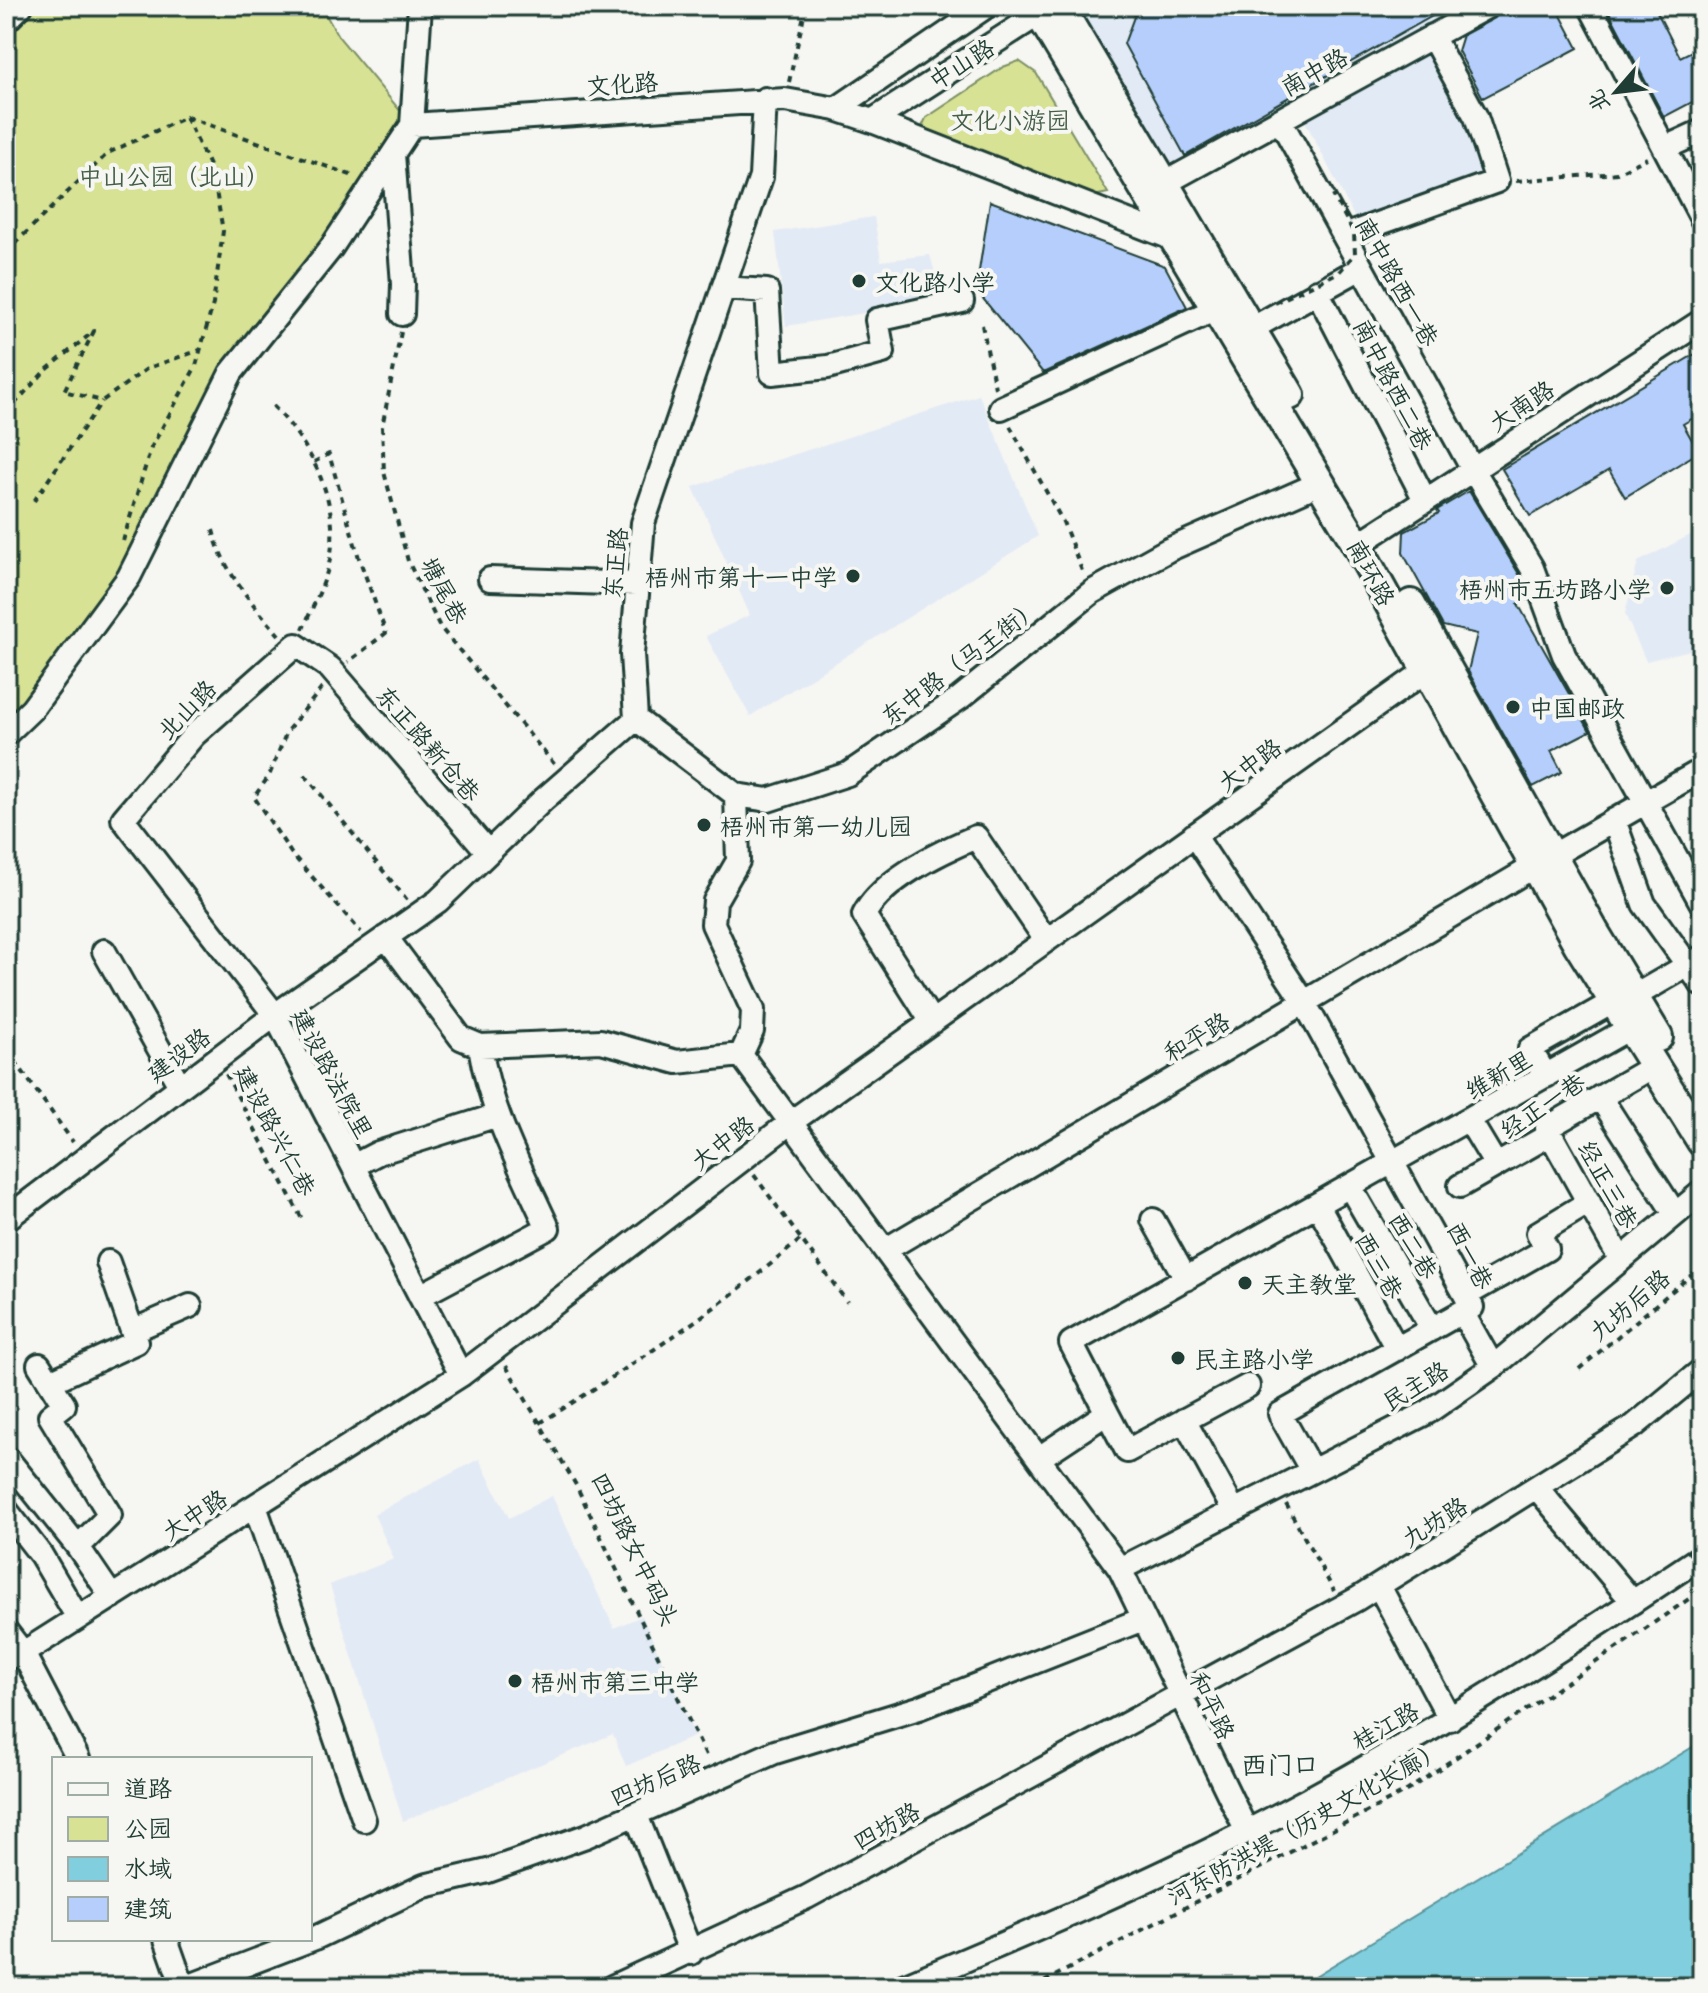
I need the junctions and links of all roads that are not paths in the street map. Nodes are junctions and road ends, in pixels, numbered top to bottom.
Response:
1 (21, 6) edge
2 (420, 6) edge
3 (987, 6) edge
4 (1488, 6) edge
5 (1590, 6) edge
6 (1046, 8) edge
7 (6, 21) edge
8 (1432, 36) junction
9 (775, 100) junction
10 (836, 109) junction
11 (1280, 120) junction
12 (872, 121) junction
13 (412, 125) junction
14 (1702, 131) edge
15 (1665, 148) junction
16 (393, 154) junction
17 (1165, 183) junction
18 (1702, 219) edge
19 (1344, 236) junction
20 (1174, 239) junction
21 (1361, 268) junction
22 (723, 288) junction
23 (1317, 291) junction
24 (962, 301) dead end
25 (1216, 309) junction
26 (402, 314) road end
27 (1702, 321) edge
28 (1251, 329) junction
29 (1001, 408) road end
30 (1472, 468) junction
31 (1320, 483) junction
32 (1425, 500) junction
33 (1371, 536) junction
34 (490, 579) dead end
35 (637, 584) junction
36 (296, 645) joint
37 (1434, 664) junction
38 (636, 719) junction
39 (6, 734) edge
40 (1702, 770) edge
41 (736, 795) junction
42 (1643, 803) junction
43 (123, 819) joint
44 (1614, 820) junction
45 (1194, 835) junction
46 (488, 852) junction
47 (1543, 861) junction
48 (1702, 904) edge
49 (1046, 940) junction
50 (378, 943) junction
51 (104, 951) dead end
52 (1694, 961) edge
53 (1702, 985) edge
54 (1623, 1000) junction
55 (1304, 1002) junction
56 (275, 1015) junction
57 (932, 1022) junction
58 (1630, 1028) junction
59 (480, 1046) junction
60 (741, 1055) junction
61 (1654, 1066) junction
62 (1546, 1076) junction
63 (180, 1086) junction
64 (1600, 1097) junction
65 (1702, 1110) edge
66 (498, 1115) junction
67 (1469, 1120) junction
68 (791, 1122) junction
69 (1551, 1134) junction
70 (1702, 1142) edge
71 (1392, 1164) junction
72 (1496, 1165) junction
73 (353, 1166) junction
74 (1460, 1186) dead end
75 (1350, 1187) junction
76 (1702, 1192) edge
77 (1589, 1202) junction
78 (1318, 1205) junction
79 (1675, 1214) junction
80 (6, 1219) edge
81 (1153, 1220) dead end
82 (885, 1250) junction
83 (1621, 1260) junction
84 (108, 1262) dead end
85 (1186, 1279) junction
86 (420, 1296) junction
87 (1464, 1304) junction
88 (190, 1306) dead end
89 (1432, 1329) junction
90 (132, 1331) junction
91 (1397, 1349) junction
92 (1493, 1367) junction
93 (1702, 1370) edge
94 (461, 1375) junction
95 (1248, 1386) dead end
96 (1107, 1413) junction
97 (1184, 1420) junction
98 (6, 1457) edge
99 (1039, 1458) junction
100 (1312, 1471) junction
101 (1537, 1488) junction
102 (255, 1506) junction
103 (6, 1510) edge
104 (1234, 1511) junction
105 (78, 1547) junction
106 (1694, 1553) edge
107 (1120, 1569) junction
108 (1379, 1586) junction
109 (112, 1597) junction
110 (1633, 1602) junction
111 (78, 1618) junction
112 (1143, 1619) junction
113 (6, 1631) edge
114 (15, 1655) edge
115 (1179, 1696) junction
116 (1450, 1719) junction
117 (77, 1757) edge
118 (636, 1815) junction
119 (364, 1820) dead end
120 (1247, 1832) junction
121 (312, 1939) edge
122 (167, 1941) edge
123 (307, 1941) edge
124 (691, 1953) junction
125 (185, 1987) edge
126 (612, 1987) edge
127 (901, 1987) edge

1 - 7 street
2 - 13 street
3 - 10 street, 中山路
4 - 8 street, 南中路
5 - 15 street
6 - 12 street, 中山路
6 - 17 main road, 南环路
6 - 20 main road, 南环路
8 - 11 street, 南中路
8 - 19 street
9 - 10 street, 文化路
9 - 13 street, 文化路
9 - 22 street, 东正路
10 - 12 street, 文化路
11 - 17 street, 南中路
11 - 19 street, 南中路西一巷
12 - 20 street
13 - 16 street
14 - 15 street
15 - 18 street
16 - 26 street
16 - 39 street
17 - 28 main road, 南环路
19 - 21 street, 南中路西一巷
20 - 25 main road, 南环路
21 - 23 street
21 - 30 street, 南中路西一巷
22 - 24 street
22 - 35 street, 东正路
23 - 28 street
23 - 32 street, 南中路西二巷
25 - 29 street
25 - 31 main road, 南环路
27 - 30 street, 大南路
28 - 33 main road, 南环路
30 - 32 street, 大南路
30 - 42 street, 南中路西一巷
31 - 37 main road, 南环路
31 - 41 street, 东中路（马王街）
32 - 33 street, 大南路
33 - 37 main road, 南环路
34 - 35 street
35 - 38 street, 东正路
36 - 43 street, 北山路
36 - 46 street, 东正路新仓巷
37 - 45 street, 大中路
37 - 47 main road, 南环路
38 - 41 street
38 - 46 street
40 - 42 street, 和平路
41 - 60 street
42 - 44 street, 和平路
42 - 48 street, 南中路西一巷
43 - 56 street, 建设路法院里
44 - 47 street, 和平路
44 - 52 street
45 - 49 street, 大中路
45 - 55 street, 西一巷
46 - 50 street
47 - 54 main road, 南环路
47 - 55 street, 和平路
49 - 57 street, 大中路
49 - 57 street
50 - 56 street, 建设路
50 - 59 street
51 - 63 street
52 - 53 street
52 - 54 street
54 - 58 main road, 南环路
54 - 62 street
54 - 65 main road, 南环路
55 - 71 street, 西一巷
55 - 82 street, 和平路
56 - 63 street, 建设路
56 - 73 street, 建设路法院里
57 - 68 street, 大中路
58 - 61 main road, 南环路
58 - 62 street, 维新里
59 - 60 street
59 - 66 street
60 - 68 street, 和平路
61 - 64 street, 经正一巷
61 - 70 main road, 南环路
62 - 67 street, 维新里
63 - 80 street, 建设路
64 - 69 street, 经正一巷
64 - 79 street
66 - 73 street
66 - 86 street
67 - 71 street, 维新里
67 - 72 street
68 - 82 street, 和平路
68 - 94 street, 大中路
69 - 72 street, 经正一巷
69 - 77 street, 经正三巷
71 - 75 street, 维新里
71 - 87 street, 西一巷
72 - 74 street, 经正一巷
73 - 86 street, 建设路法院里
75 - 78 street, 维新里
75 - 89 street, 西二巷
76 - 79 street, 民主路
77 - 83 street, 经正三巷
77 - 87 street
78 - 85 street, 维新里
78 - 91 street, 西三巷
79 - 83 street, 民主路
81 - 85 street
82 - 99 street, 和平路
83 - 92 street, 民主路
84 - 90 street
85 - 96 street, 维新里
86 - 94 street, 建设路法院里
87 - 89 street
87 - 92 street, 西一巷
88 - 90 street
89 - 91 street
90 - 105 street
91 - 100 street
92 - 100 street, 民主路
93 - 101 street, 九坊路
94 - 102 street, 大中路
95 - 97 street
96 - 97 street
96 - 99 street
97 - 104 street
98 - 105 street
99 - 107 street, 和平路
100 - 104 street, 民主路
101 - 108 street, 九坊路
101 - 110 street
102 - 109 street, 大中路
102 - 119 street
103 - 111 street
104 - 107 street, 民主路
105 - 109 street
106 - 110 street, 桂江路
107 - 112 street, 和平路
108 - 115 street, 九坊路
108 - 116 street
109 - 111 street, 大中路
110 - 116 street, 桂江路
111 - 114 street, 大中路
112 - 115 street, 和平路
112 - 118 street, 四坊后路
113 - 114 street
114 - 117 street
115 - 120 street, 和平路
115 - 124 street, 四坊路
116 - 120 street, 桂江路
118 - 121 street, 四坊后路
118 - 124 street
120 - 127 street, 桂江路
122 - 125 street
123 - 125 street, 四坊后路
124 - 126 street, 四坊路

